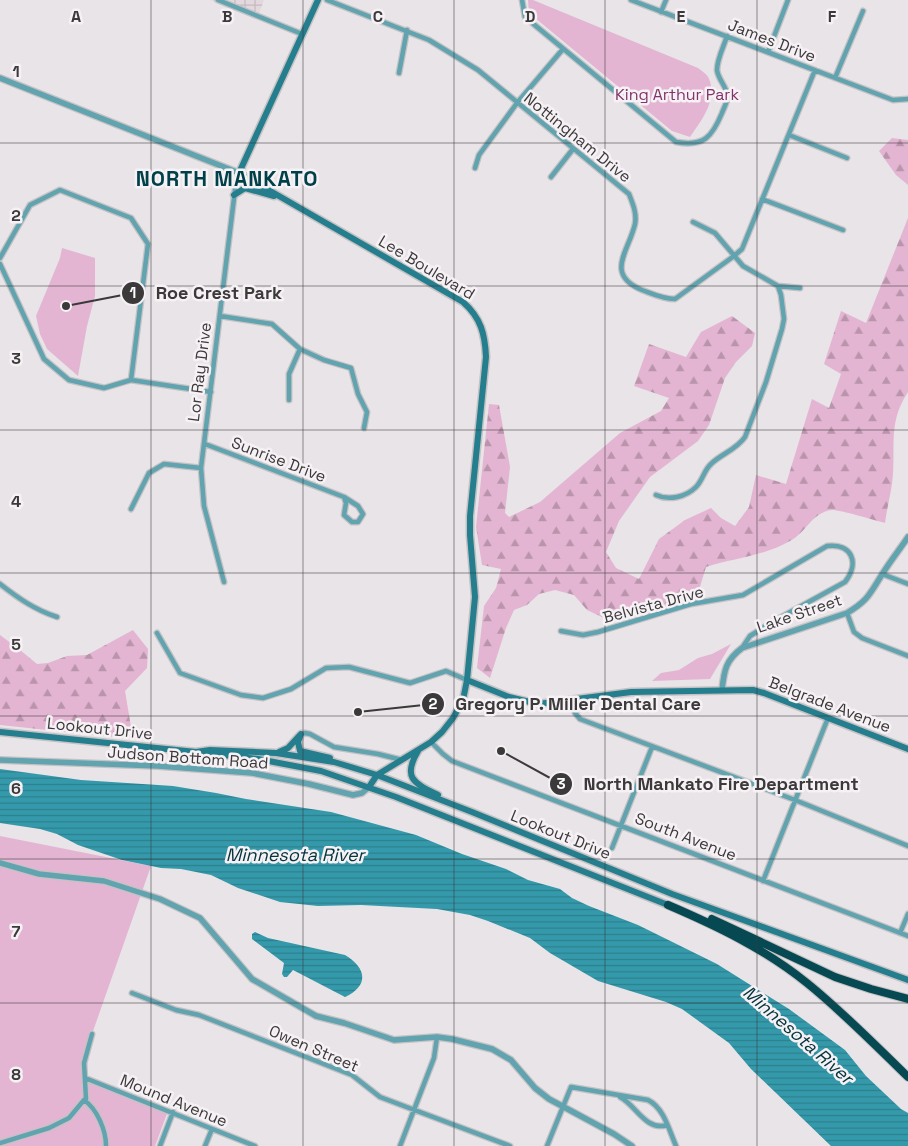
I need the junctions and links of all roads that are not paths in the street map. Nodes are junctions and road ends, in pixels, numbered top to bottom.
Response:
1 (218, 0) edge
2 (318, 0) edge
3 (327, 0) edge
4 (522, 0) edge
5 (631, 0) edge
6 (666, 0) edge
7 (788, 0) edge
8 (863, 11) dead end
9 (661, 12) junction
10 (407, 30) junction
11 (302, 34) junction
12 (727, 36) junction
13 (563, 49) junction
14 (768, 52) junction
15 (815, 70) junction
16 (399, 73) dead end
17 (0, 78) edge
18 (836, 78) junction
19 (906, 100) edge
20 (517, 103) junction
21 (789, 135) junction
22 (573, 149) junction
23 (847, 158) dead end
24 (474, 168) dead end
25 (239, 173) junction
26 (551, 177) dead end
27 (234, 196) junction
28 (762, 199) junction
29 (284, 200) junction
30 (693, 222) dead end
31 (843, 230) dead end
32 (734, 256) junction
33 (0, 258) edge
34 (0, 264) edge
35 (778, 286) junction
36 (800, 288) dead end
37 (220, 316) junction
38 (300, 349) junction
39 (131, 380) junction
40 (211, 392) junction
41 (289, 400) dead end
42 (364, 428) dead end
43 (205, 444) junction
44 (201, 468) junction
45 (656, 495) dead end
46 (344, 497) junction
47 (131, 509) dead end
48 (908, 537) edge
49 (882, 574) junction
50 (224, 582) dead end
51 (0, 584) edge
52 (908, 584) edge
53 (847, 613) junction
54 (58, 618) dead end
55 (561, 631) dead end
56 (157, 633) dead end
57 (742, 648) junction
58 (908, 656) edge
59 (467, 680) junction
60 (722, 690) junction
61 (570, 700) junction
62 (828, 718) junction
63 (0, 732) edge
64 (301, 734) junction
65 (431, 742) junction
66 (652, 747) junction
67 (908, 749) edge
68 (418, 750) junction
69 (196, 752) junction
70 (276, 752) junction
71 (0, 760) edge
72 (402, 760) junction
73 (354, 768) junction
74 (377, 775) junction
75 (369, 787) junction
76 (794, 800) junction
77 (472, 812) junction
78 (622, 825) junction
79 (908, 846) edge
80 (612, 848) dead end
81 (0, 863) edge
82 (763, 880) junction
83 (668, 904) junction
84 (908, 914) edge
85 (900, 933) junction
86 (908, 936) edge
87 (908, 980) edge
88 (132, 993) dead end
89 (908, 999) edge
90 (92, 1034) dead end
91 (438, 1037) junction
92 (908, 1077) edge
93 (85, 1078) junction
94 (616, 1095) junction
95 (84, 1100) junction
96 (563, 1107) junction
97 (414, 1109) junction
98 (173, 1112) junction
99 (667, 1126) junction
100 (212, 1129) junction
101 (0, 1143) edge
102 (106, 1146) edge
103 (160, 1146) edge
104 (205, 1146) edge
105 (255, 1146) edge
106 (400, 1146) edge
107 (510, 1146) edge
108 (546, 1146) edge
109 (632, 1146) edge
110 (676, 1146) edge

1 - 11 street
2 - 11 main road, Lor Ray Drive
3 - 10 street, Nottingham Drive
4 - 13 street
5 - 9 street, James Drive
6 - 9 street
7 - 14 street
8 - 18 street
9 - 12 street, James Drive
10 - 16 street
10 - 20 street, Nottingham Drive
11 - 25 main road, Lor Ray Drive
12 - 13 street
12 - 14 street, James Drive
13 - 20 street
14 - 15 street, James Drive
15 - 18 street, James Drive
15 - 21 street, Nottingham Drive
17 - 25 street, Lee Boulevard
18 - 19 street, James Drive
20 - 22 street, Nottingham Drive
20 - 24 street
21 - 23 street
21 - 28 street, Nottingham Drive
22 - 26 street
22 - 32 street, Nottingham Drive
25 - 27 street, Lor Ray Drive
25 - 29 main road, Lee Boulevard
27 - 29 main road
27 - 37 street, Lor Ray Drive
28 - 31 street
28 - 32 street, Nottingham Drive
29 - 59 main road, Lee Boulevard
30 - 32 street
32 - 35 street
33 - 39 street
34 - 39 street
35 - 36 street
35 - 45 street
37 - 38 street
37 - 40 street, Lor Ray Drive
38 - 41 street
38 - 42 street
39 - 40 street
40 - 43 street, Lor Ray Drive
43 - 44 street, Lor Ray Drive
43 - 46 street, Sunrise Drive
44 - 47 street
44 - 50 street, Lor Ray Drive
46 - 46 street, Sunrise Drive
48 - 49 street, Lake Street
49 - 52 street
49 - 53 street, Lake Street
51 - 54 street
53 - 57 street, Lake Street
53 - 58 street
55 - 57 street, Belvista Drive
56 - 59 street, Belgrade Avenue
57 - 60 street, Lake Street
59 - 61 main road, Belgrade Avenue
59 - 65 main road, Lee Boulevard
60 - 61 main road, Belgrade Avenue
60 - 62 main road, Belgrade Avenue
61 - 66 street
62 - 67 main road, Belgrade Avenue
62 - 76 street
63 - 69 main road, Lookout Drive
64 - 70 main road
64 - 72 street
64 - 73 main road
65 - 68 main road, Lee Boulevard
65 - 78 street, South Avenue
66 - 76 street
66 - 78 street
68 - 72 main road, Lee Boulevard
68 - 77 main road
69 - 70 main road, Lookout Drive
69 - 75 main road, Lookout Drive
70 - 73 main road, Lookout Drive
71 - 75 street, Judson Bottom Road
72 - 74 main road, Lee Boulevard
73 - 74 main road, Lookout Drive
74 - 75 main road, Lee Boulevard
74 - 77 main road, Lookout Drive
75 - 83 main road, Lookout Drive
76 - 79 street
76 - 82 street
77 - 87 main road, Lookout Drive
78 - 80 street
78 - 82 street, South Avenue
81 - 91 street
82 - 85 street, South Avenue
83 - 89 highway
83 - 92 highway
84 - 85 street
85 - 86 street, South Avenue
88 - 97 street, Owen Street
90 - 93 street
91 - 96 street
91 - 97 street
93 - 95 street
93 - 98 street, Mound Avenue
94 - 96 street
94 - 99 street
94 - 99 street
95 - 101 street
95 - 102 street
96 - 108 street
96 - 109 street
97 - 106 street
97 - 107 street, Owen Street
98 - 100 street, Mound Avenue
98 - 103 street
99 - 110 street
100 - 104 street
100 - 105 street, Mound Avenue

